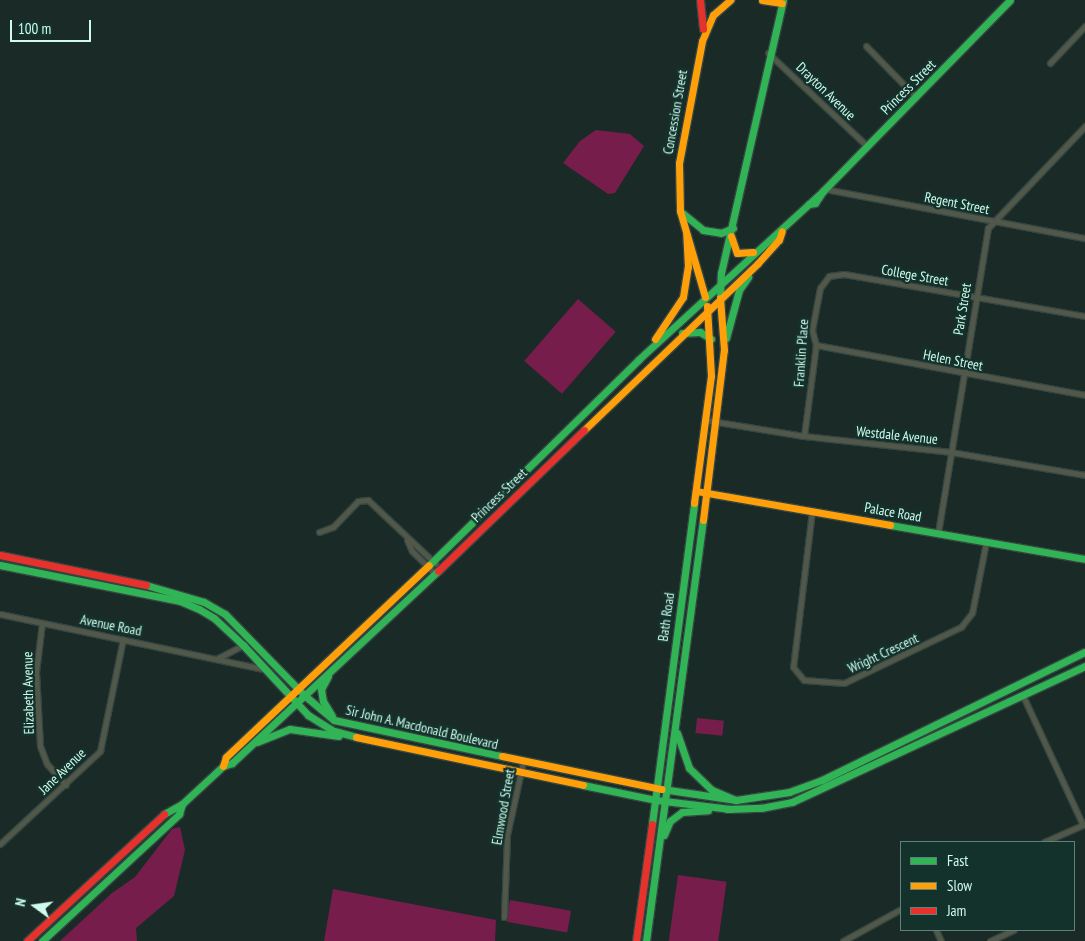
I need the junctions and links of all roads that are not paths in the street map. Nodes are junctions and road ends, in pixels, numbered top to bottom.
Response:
1 (700, 0) edge
2 (730, 0) edge
3 (762, 0) edge
4 (1010, 0) edge
5 (781, 1) edge
6 (1085, 26) edge
7 (702, 41) junction
8 (866, 46) dead end
9 (768, 53) junction
10 (1050, 63) dead end
11 (916, 97) junction
12 (1085, 126) edge
13 (867, 146) junction
14 (824, 190) junction
15 (680, 211) junction
16 (993, 222) junction
17 (733, 228) junction
18 (782, 232) junction
19 (686, 234) junction
20 (731, 236) junction
21 (1085, 238) edge
22 (754, 251) junction
23 (758, 263) junction
24 (829, 276) joint
25 (720, 282) junction
26 (705, 297) junction
27 (976, 297) junction
28 (720, 298) junction
29 (708, 309) junction
30 (1085, 316) edge
31 (682, 333) junction
32 (712, 339) junction
33 (816, 345) junction
34 (724, 350) junction
35 (638, 360) junction
36 (963, 374) junction
37 (1085, 395) edge
38 (706, 420) junction
39 (715, 422) junction
40 (804, 436) junction
41 (951, 452) junction
42 (1085, 475) edge
43 (696, 491) junction
44 (707, 492) junction
45 (812, 511) junction
46 (319, 532) dead end
47 (938, 533) junction
48 (986, 542) junction
49 (0, 555) edge
50 (1085, 559) edge
51 (431, 564) junction
52 (0, 565) edge
53 (438, 571) junction
54 (0, 614) edge
55 (42, 623) junction
56 (123, 639) junction
57 (250, 640) junction
58 (243, 645) junction
59 (1085, 652) edge
60 (217, 659) junction
61 (1085, 666) edge
62 (266, 669) junction
63 (331, 671) junction
64 (1037, 675) junction
65 (298, 689) junction
66 (1002, 692) junction
67 (304, 695) junction
68 (1023, 696) junction
69 (290, 697) junction
70 (296, 703) junction
71 (334, 720) junction
72 (676, 726) junction
73 (364, 740) junction
74 (251, 744) junction
75 (523, 762) junction
76 (223, 766) junction
77 (521, 771) junction
78 (66, 785) junction
79 (658, 788) junction
80 (668, 790) junction
81 (656, 800) junction
82 (736, 800) junction
83 (666, 801) junction
84 (182, 804) junction
85 (730, 809) junction
86 (1084, 824) edge
87 (1046, 841) edge
88 (135, 843) junction
89 (0, 844) edge
90 (141, 850) junction
91 (657, 858) junction
92 (900, 910) edge
93 (504, 917) dead end
94 (1012, 931) edge
95 (27, 941) edge
96 (42, 941) edge
97 (636, 941) edge
98 (646, 941) edge
99 (844, 941) edge
100 (990, 941) edge

1 - 7 main road
2 - 7 main road, Concession Street
3 - 5 main road
4 - 11 main road, Princess Street
5 - 9 main road
6 - 10 street
7 - 15 main road, Concession Street
8 - 11 street
9 - 13 street, Drayton Avenue
9 - 17 main road
11 - 13 main road, Princess Street
12 - 16 street, Park Street
13 - 14 main road, Princess Street
14 - 16 street, Regent Street
14 - 18 main road, Princess Street
15 - 17 main road
15 - 19 main road, Concession Street
16 - 21 street, Regent Street
16 - 27 street, Park Street
17 - 20 main road
18 - 22 main road, Princess Street
18 - 23 main road, Princess Street
19 - 26 main road, Concession Street
19 - 35 main road
20 - 22 main road
20 - 25 main road
22 - 25 main road, Princess Street
23 - 28 main road, Princess Street
23 - 34 main road
24 - 27 street, College Street
24 - 33 street, Franklin Place
25 - 26 main road, Princess Street
25 - 28 main road
26 - 29 main road, Bath Road
26 - 35 main road, Princess Street
27 - 30 street, College Street
27 - 36 street, Park Street
28 - 29 main road, Princess Street
28 - 34 main road, Bath Road
29 - 31 main road, Princess Street
29 - 32 main road, Bath Road
31 - 32 main road
31 - 53 main road, Princess Street
32 - 38 main road, Bath Road
33 - 36 street, Helen Street
33 - 40 street, Franklin Place
34 - 39 main road, Bath Road
35 - 51 main road, Princess Street
36 - 37 street, Helen Street
36 - 41 street, Park Street
38 - 39 street, Westdale Avenue
38 - 43 main road, Bath Road
39 - 40 street, Westdale Avenue
39 - 44 main road, Bath Road
40 - 41 street, Westdale Avenue
41 - 42 street, Westdale Avenue
41 - 47 street, Park Street
43 - 44 main road, Palace Road
43 - 79 main road, Bath Road
44 - 45 main road, Palace Road
44 - 72 main road, Bath Road
45 - 47 main road, Palace Road
45 - 48 street, Wright Crescent
46 - 51 street
47 - 48 main road, Palace Road
48 - 50 main road, Palace Road
49 - 57 main road, Sir John A. Macdonald Boulevard
51 - 53 street
51 - 65 main road, Princess Street
52 - 58 main road, Sir John A. Macdonald Boulevard
53 - 63 main road, Princess Street
54 - 55 street, Avenue Road
55 - 56 street, Avenue Road
55 - 78 street, Elizabeth Avenue
56 - 60 street, Avenue Road
56 - 78 street, Jane Avenue
57 - 58 street
57 - 65 main road, Sir John A. Macdonald Boulevard
58 - 60 street
58 - 62 main road, Sir John A. Macdonald Boulevard
59 - 64 main road
60 - 62 street, Avenue Road
61 - 68 main road
62 - 69 main road, Sir John A. Macdonald Boulevard
63 - 67 main road, Princess Street
63 - 71 main road
64 - 66 main road
64 - 68 main road
65 - 67 main road, Sir John A. Macdonald Boulevard
65 - 69 main road, Princess Street
66 - 68 main road
66 - 82 main road
67 - 70 main road, Princess Street
67 - 71 main road, Sir John A. Macdonald Boulevard
68 - 85 main road
68 - 86 street
69 - 70 main road, Sir John A. Macdonald Boulevard
69 - 76 main road, Princess Street
70 - 73 main road, Sir John A. Macdonald Boulevard
70 - 74 main road, Princess Street
71 - 75 main road, Sir John A. Macdonald Boulevard
72 - 80 main road, Bath Road
72 - 82 main road
73 - 74 main road
73 - 77 main road, Sir John A. Macdonald Boulevard
74 - 76 main road, Princess Street
75 - 77 street, Elmwood Street
75 - 79 main road, Sir John A. Macdonald Boulevard
76 - 84 main road, Princess Street
77 - 81 main road, Sir John A. Macdonald Boulevard
77 - 93 street, Elmwood Street
78 - 89 street, Jane Avenue
79 - 80 main road, Sir John A. Macdonald Boulevard
79 - 81 main road, Bath Road
80 - 82 main road, Sir John A. Macdonald Boulevard
80 - 83 main road, Bath Road
81 - 83 main road, Sir John A. Macdonald Boulevard
81 - 97 main road, Bath Road
83 - 85 main road, Sir John A. Macdonald Boulevard
83 - 91 main road, Bath Road
84 - 88 main road, Princess Street
84 - 90 main road, Princess Street
85 - 91 main road
86 - 87 street
88 - 90 main road
88 - 95 main road, Princess Street
90 - 96 main road, Princess Street
91 - 98 main road, Bath Road
92 - 99 street
94 - 100 street

